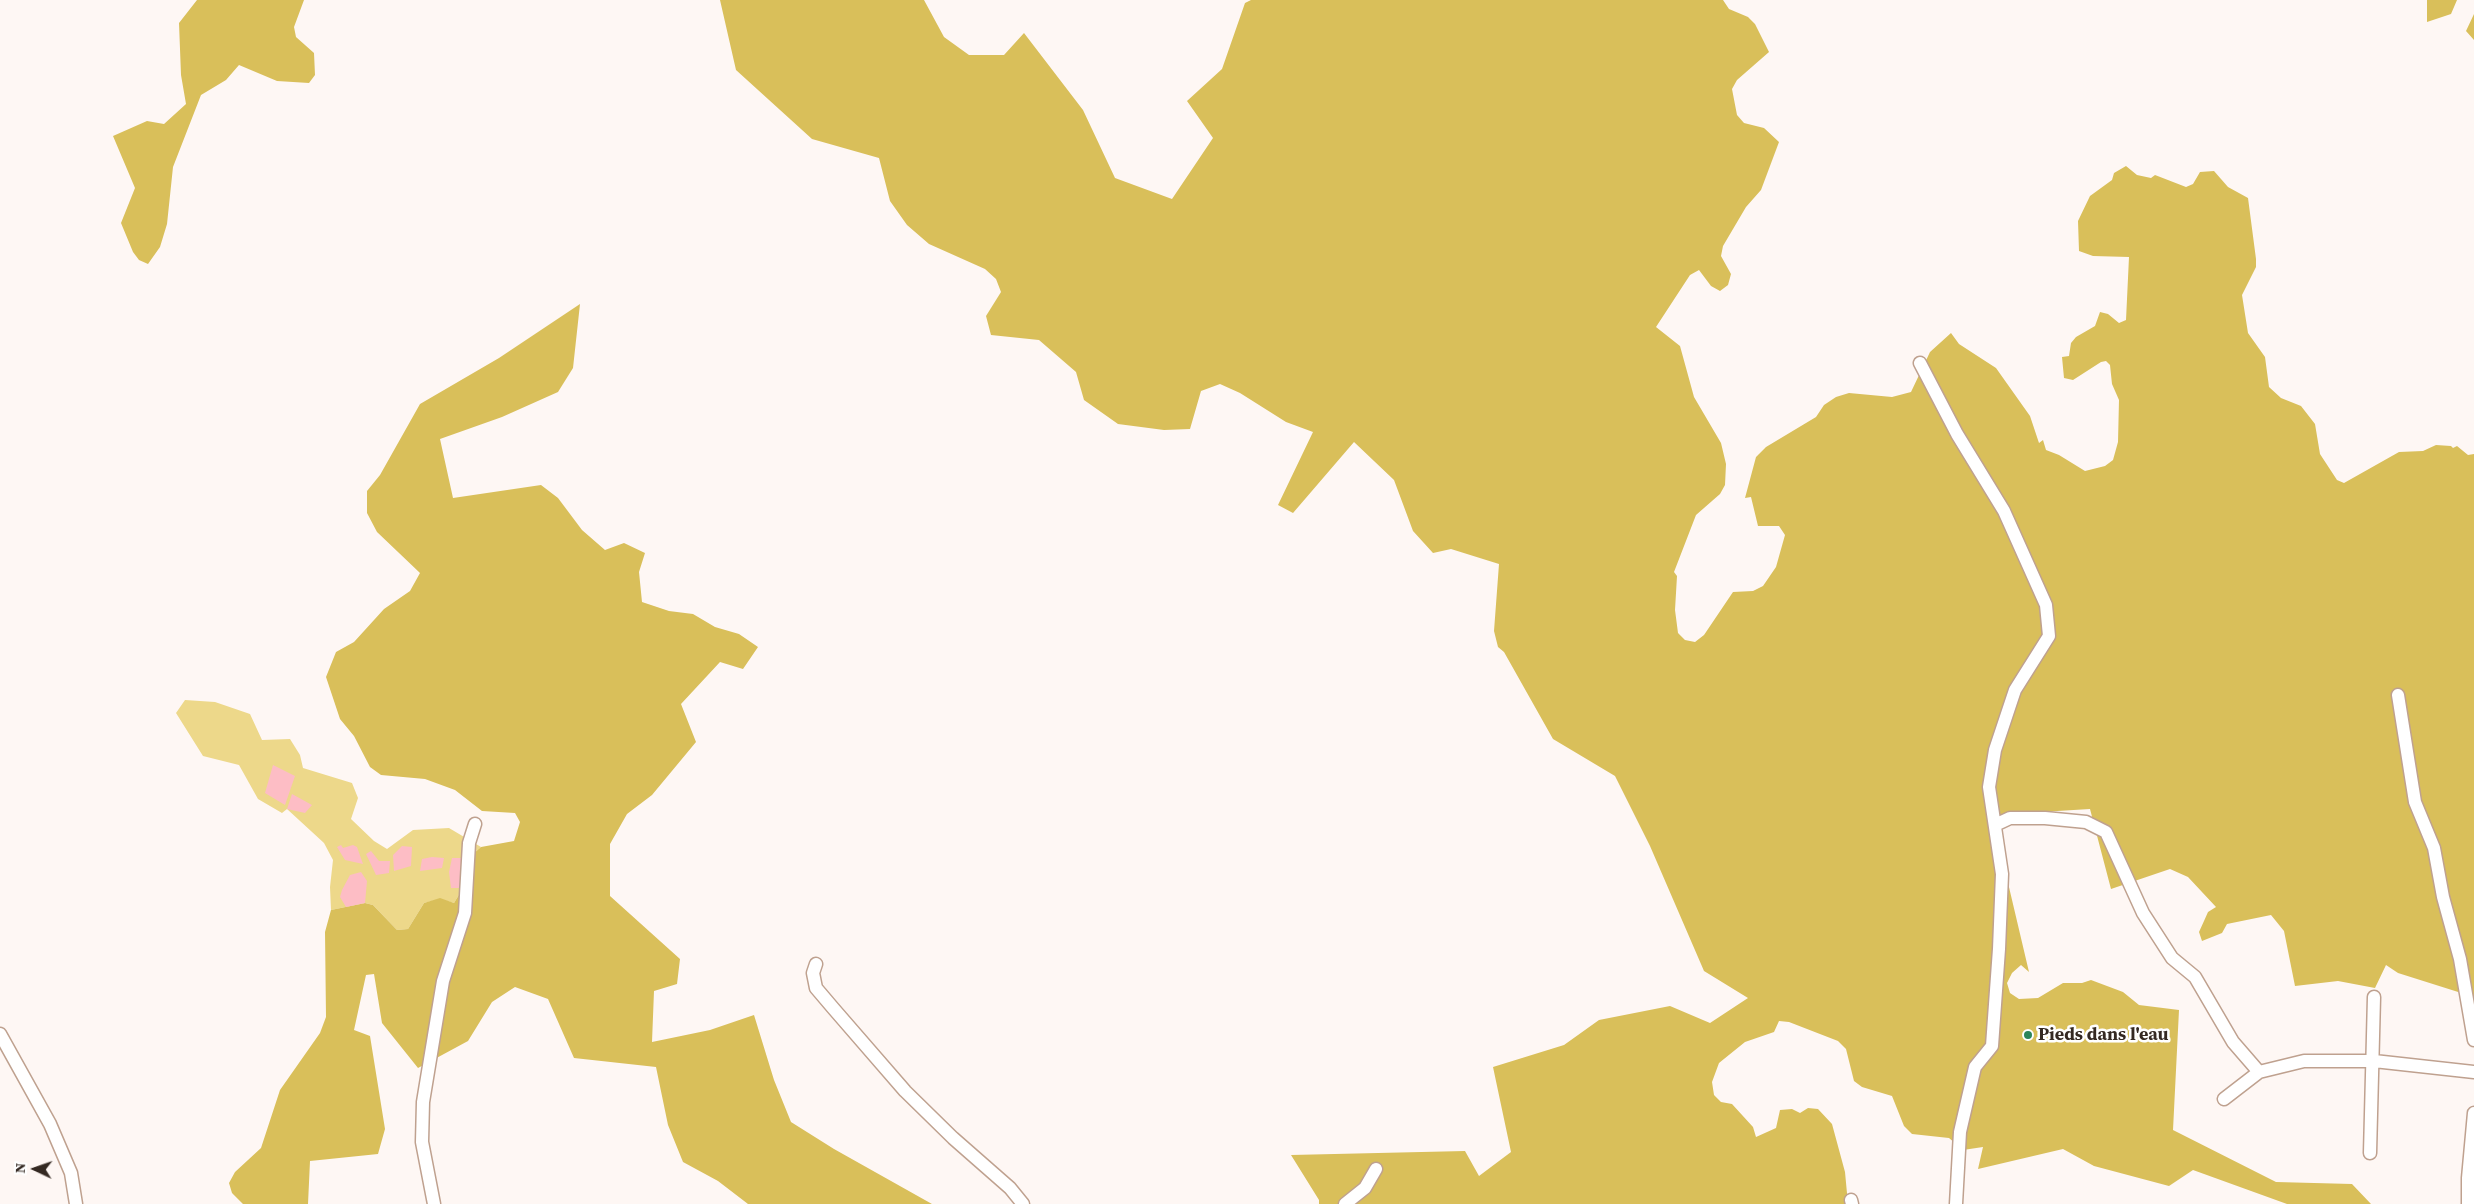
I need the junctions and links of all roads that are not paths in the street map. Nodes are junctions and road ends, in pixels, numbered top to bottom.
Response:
1 (1920, 363) dead end
2 (2398, 695) dead end
3 (476, 824) dead end
4 (1994, 825) junction
5 (816, 964) dead end
6 (2374, 997) dead end
7 (0, 1034) edge
8 (2474, 1040) edge
9 (2374, 1061) junction
10 (2259, 1072) junction
11 (2474, 1072) edge
12 (2224, 1099) dead end
13 (2474, 1113) edge
14 (2370, 1153) dead end
15 (1376, 1169) dead end
16 (76, 1204) edge
17 (434, 1204) edge
18 (1023, 1204) edge
19 (1345, 1204) edge
20 (1956, 1204) edge
21 (2468, 1204) edge

1 - 4 street
2 - 8 street
3 - 17 street
4 - 10 street
4 - 20 street
5 - 18 street
6 - 9 street
7 - 16 street
9 - 10 street
9 - 11 street
9 - 14 street
10 - 12 street
13 - 21 street
15 - 19 street

